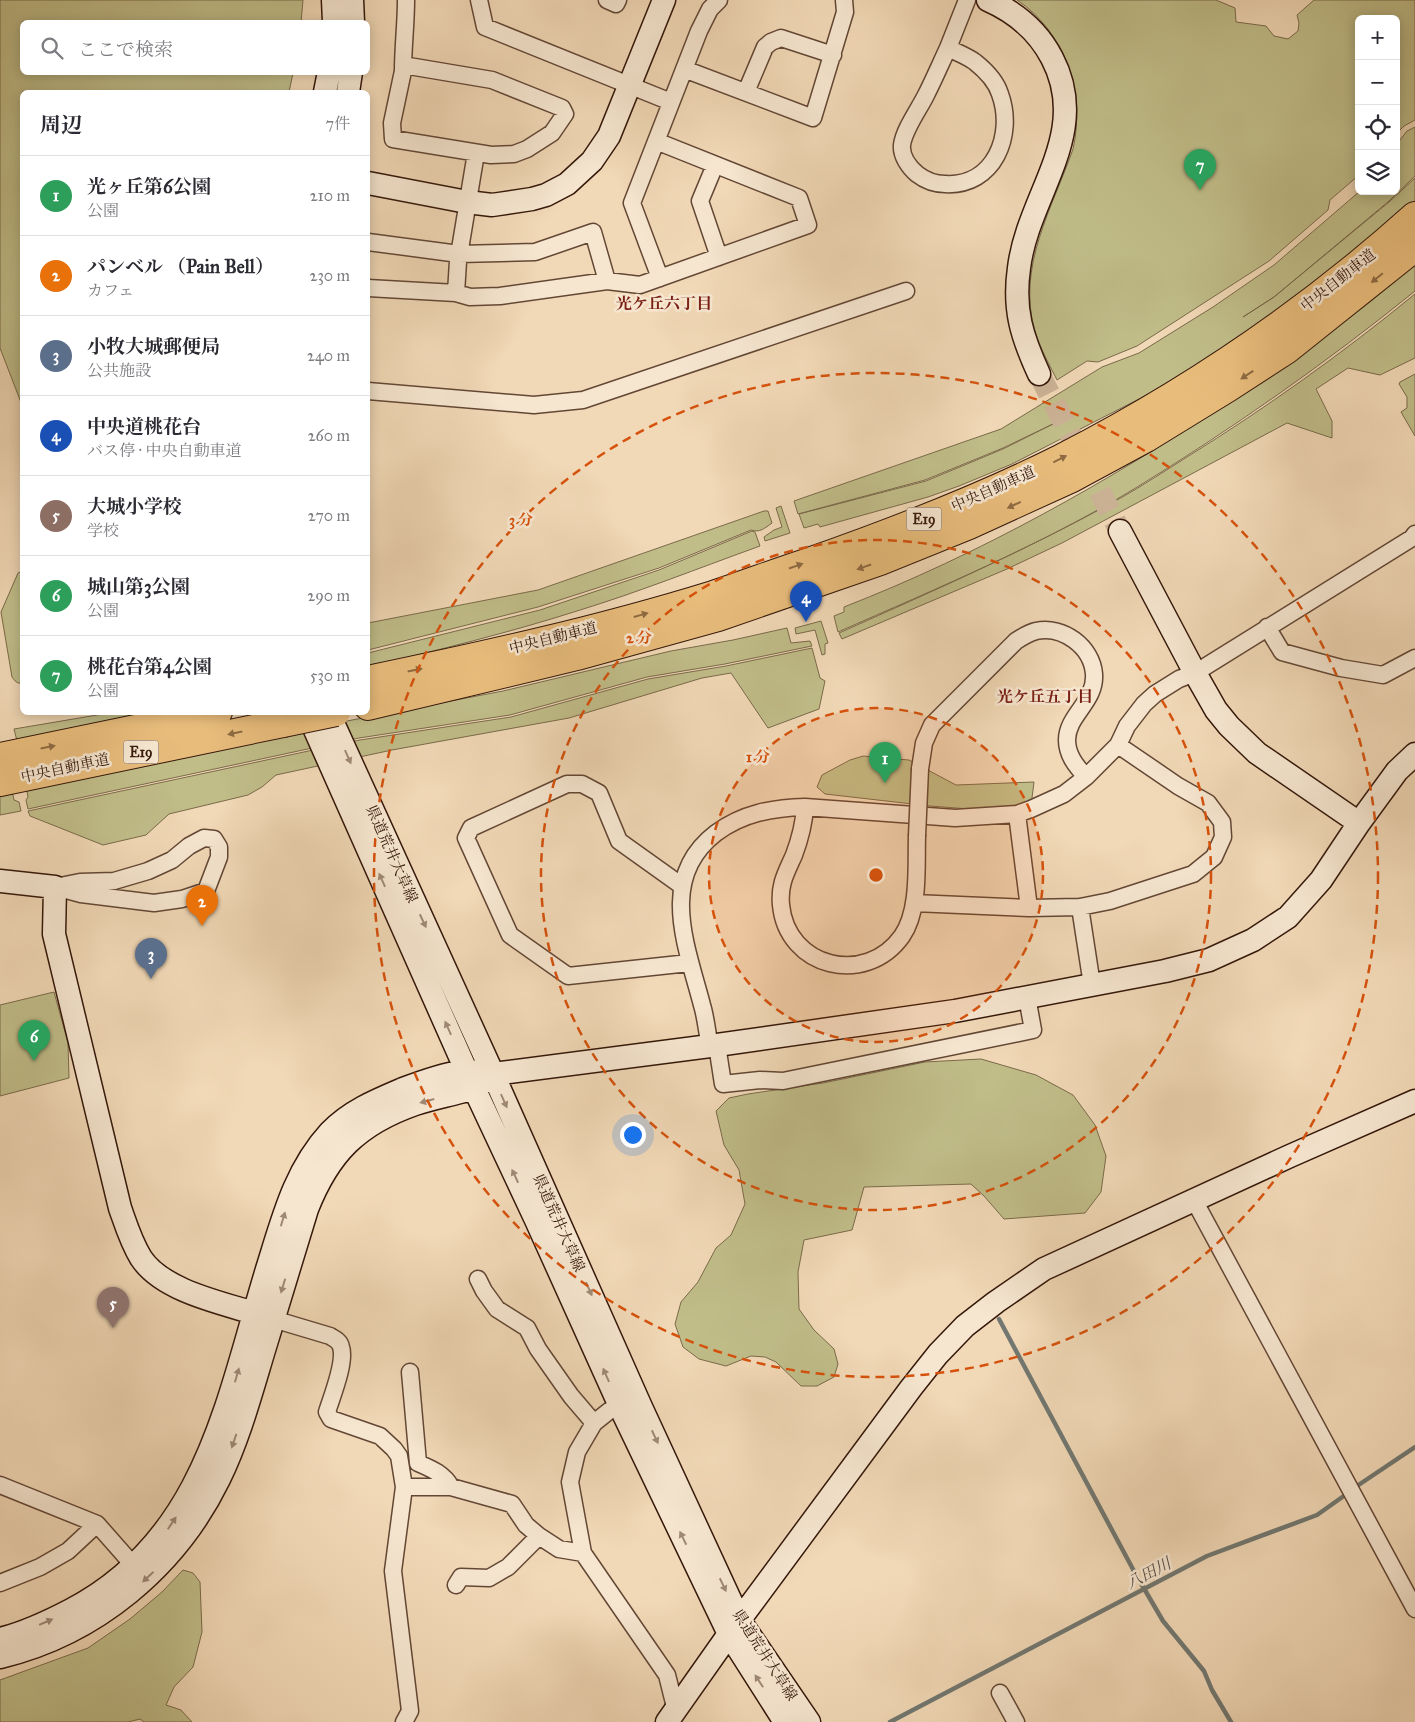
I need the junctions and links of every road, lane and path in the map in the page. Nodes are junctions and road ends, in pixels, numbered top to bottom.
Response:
1 (333, 0) edge
2 (352, 0) edge
3 (406, 0) edge
4 (479, 0) edge
5 (607, 0) edge
6 (618, 0) edge
7 (664, 0) edge
8 (719, 0) edge
9 (844, 0) edge
10 (967, 0) edge
11 (988, 0) edge
12 (334, 20) edge
13 (353, 20) edge
14 (948, 48) junction
15 (833, 55) junction
16 (403, 65) junction
17 (684, 69) junction
18 (328, 75) edge
19 (351, 75) edge
20 (630, 85) junction
21 (325, 90) edge
22 (348, 90) edge
23 (746, 92) junction
24 (671, 102) junction
25 (656, 141) junction
26 (476, 153) junction
27 (715, 164) junction
28 (370, 183) edge
29 (467, 202) junction
30 (1415, 216) edge
31 (370, 242) edge
32 (1415, 247) edge
33 (459, 254) junction
34 (719, 257) junction
35 (660, 278) junction
36 (607, 281) junction
37 (370, 288) edge
38 (906, 291) dead end
39 (456, 293) junction
40 (1039, 374) tunnel mouth
41 (370, 391) edge
42 (1120, 531) tunnel mouth
43 (1415, 534) edge
44 (1267, 627) junction
45 (1415, 658) edge
46 (1195, 673) junction
47 (370, 680) edge
48 (370, 706) edge
49 (203, 715) edge
50 (309, 715) edge
51 (322, 715) edge
52 (329, 715) edge
53 (1118, 745) junction
54 (1415, 754) edge
55 (0, 757) edge
56 (1086, 777) junction
57 (0, 782) edge
58 (805, 807) junction
59 (1017, 814) junction
60 (1359, 822) junction
61 (0, 881) edge
62 (682, 886) junction
63 (55, 887) junction
64 (914, 903) junction
65 (1080, 907) junction
66 (1029, 908) junction
67 (690, 963) junction
68 (1092, 984) junction
69 (1026, 997) junction
70 (713, 1046) junction
71 (493, 1074) junction
72 (470, 1079) junction
73 (1415, 1101) edge
74 (1194, 1200) junction
75 (478, 1279) dead end
76 (264, 1316) junction
77 (410, 1372) dead end
78 (628, 1402) junction
79 (594, 1423) junction
80 (1, 1487) edge
81 (404, 1487) junction
82 (451, 1487) junction
83 (96, 1524) junction
84 (539, 1536) junction
85 (583, 1553) junction
86 (134, 1566) junction
87 (0, 1583) edge
88 (456, 1585) dead end
89 (1415, 1610) edge
90 (734, 1628) junction
91 (0, 1639) edge
92 (0, 1657) edge
93 (1000, 1693) dead end
94 (672, 1716) edge
95 (404, 1722) edge
96 (785, 1722) edge
97 (809, 1722) edge
98 (1016, 1722) edge

1 - 12 street
2 - 13 street
3 - 16 street
4 - 20 street
5 - 6 street
7 - 20 street
8 - 17 street
9 - 15 street
10 - 14 street
11 - 40 street
14 - 14 street
15 - 23 street
15 - 23 street
16 - 26 street
16 - 26 street
17 - 23 street
17 - 24 street
18 - 21 street
19 - 22 street
20 - 24 street
20 - 29 street
24 - 25 street
25 - 27 street
25 - 35 street
26 - 29 street
27 - 34 street
27 - 34 street
28 - 29 street
29 - 33 street
47 -> 30 highway, 中央自動車道 / E19
31 - 33 street
32 -> 48 highway, 中央自動車道 / E19
33 - 36 street
33 - 39 street
34 - 35 street
35 - 36 street
36 - 39 street
37 - 39 street
38 - 41 street
42 - 46 street
43 - 44 street
44 - 45 street
44 - 46 street
46 - 53 street
46 - 60 street
55 -> 49 highway, 中央自動車道 / E19
72 -> 50 street, 県道荒井大草線
51 -> 57 highway, 中央自動車道 / E19, bridge
52 -> 71 street, 県道荒井大草線
53 - 56 street
53 - 65 street
54 - 60 street
56 - 59 street
56 - 64 street, bridge
58 - 59 street
58 - 62 street
58 - 64 street
59 - 66 street
60 - 68 street
61 - 63 street
62 - 67 street
62 - 67 street
63 - 63 street
63 - 76 street
64 - 66 street
65 - 66 street
65 - 68 street
67 - 70 street
68 - 69 street
69 - 70 street
69 - 70 street
70 - 71 street
71 - 72 street
71 -> 78 street, 県道荒井大草線
72 - 76 street
78 -> 72 street, 県道荒井大草線
73 - 74 street
74 - 89 street
74 - 90 street
75 - 79 street
76 - 81 street
86 -> 76 street
76 -> 92 street
77 - 82 street
78 - 79 street
78 - 90 street, 県道荒井大草線
79 - 85 street
80 - 83 street
81 - 82 street
81 - 95 street
82 - 84 street
83 - 86 street
83 - 87 street
84 - 85 street
84 - 88 street
85 - 94 street
91 -> 86 street
90 - 94 street
96 -> 90 street, 県道荒井大草線
90 - 97 street, 県道荒井大草線
93 - 98 street

